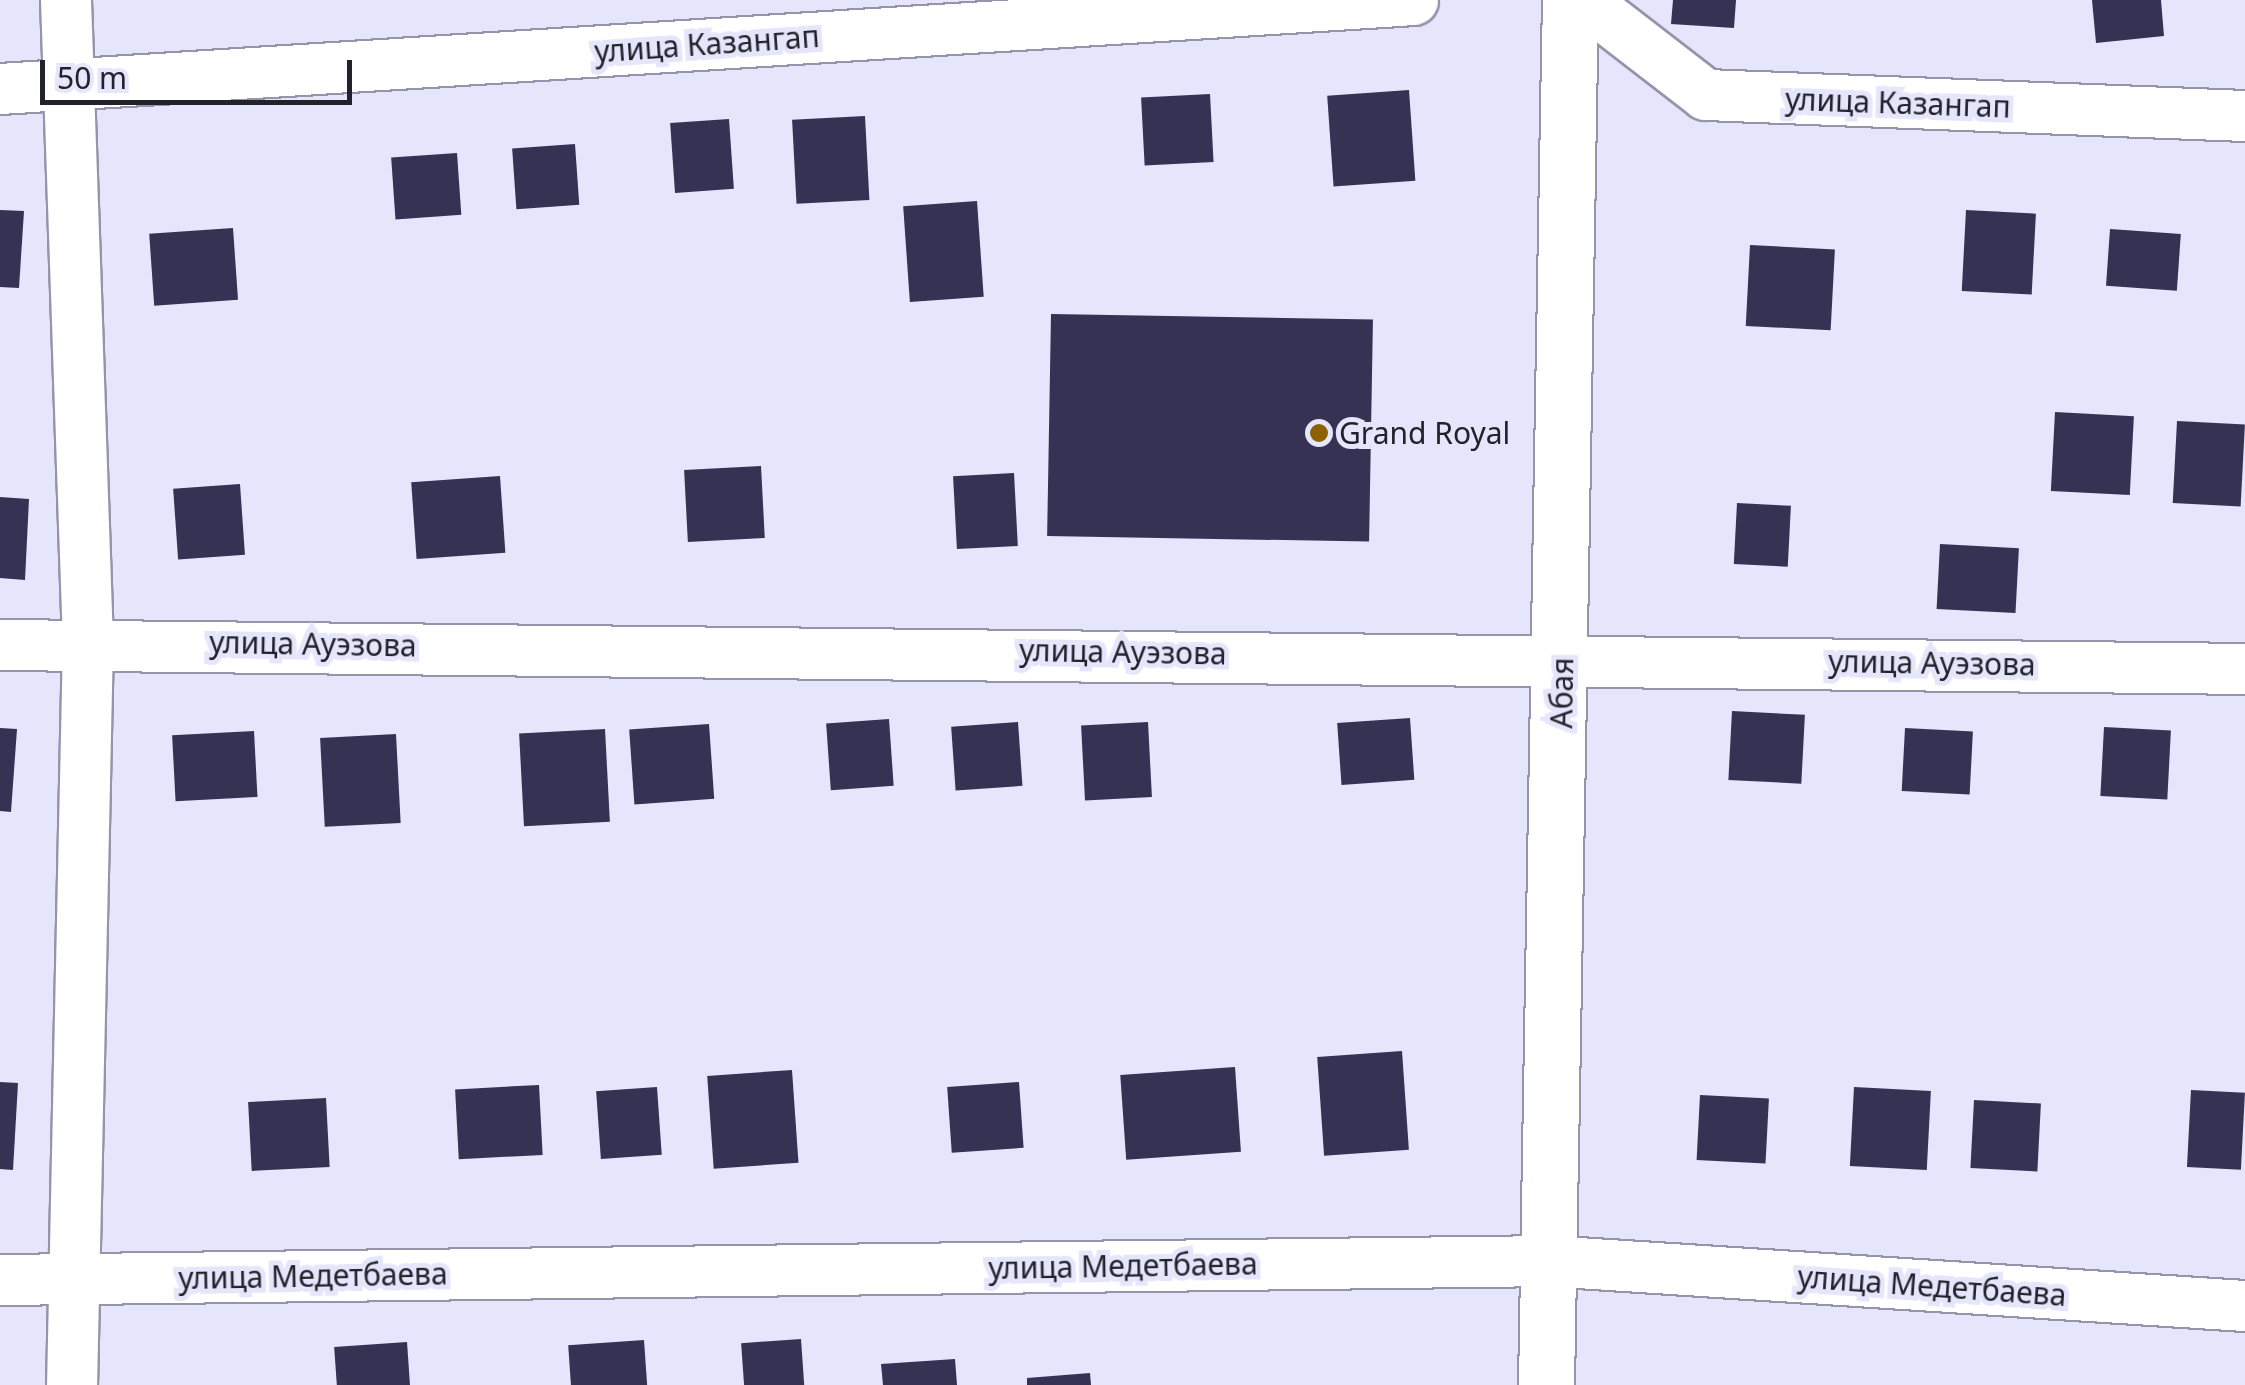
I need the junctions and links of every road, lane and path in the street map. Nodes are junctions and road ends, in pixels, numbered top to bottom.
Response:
1 (66, 0) edge
2 (1413, 0) edge
3 (1570, 0) edge
4 (1583, 0) edge
5 (69, 84) junction
6 (0, 88) edge
7 (2245, 116) edge
8 (88, 642) junction
9 (0, 645) edge
10 (1562, 656) junction
11 (2245, 669) edge
12 (1547, 1262) junction
13 (69, 1279) junction
14 (0, 1280) edge
15 (2245, 1306) edge
16 (72, 1385) edge
17 (1546, 1385) edge

1 - 5 street
2 - 5 street, улица Казангап
3 - 10 street, Абая
4 - 7 street, улица Казангап
5 - 6 street, улица Казангап
5 - 8 street
8 - 9 street, улица Ауэзова
8 - 10 street, улица Ауэзова
8 - 13 street
10 - 11 street, улица Ауэзова
10 - 12 street, Абая
12 - 13 street, улица Медетбаева
12 - 15 street, улица Медетбаева
12 - 17 street, Абая
13 - 14 street, улица Медетбаева
13 - 16 street

